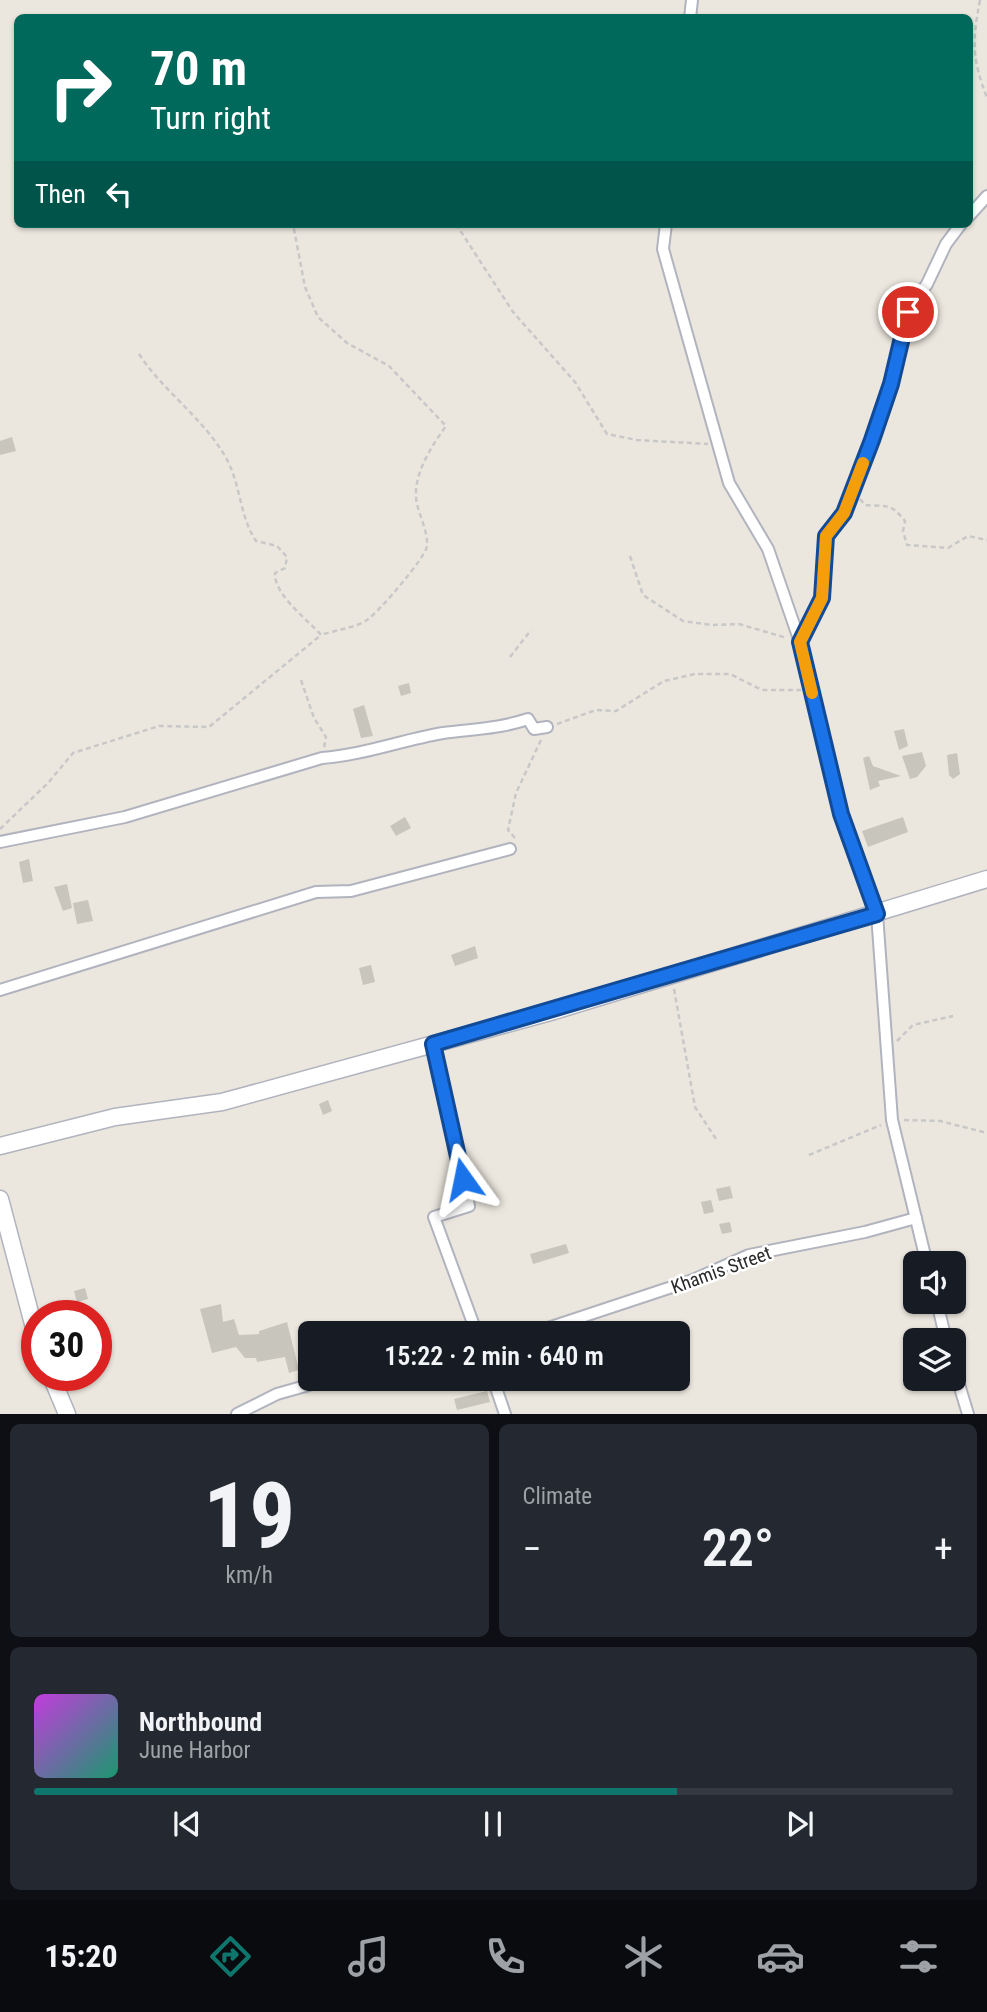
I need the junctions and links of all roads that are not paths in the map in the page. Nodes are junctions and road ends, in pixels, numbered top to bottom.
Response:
1 (987, 197) edge
2 (973, 212) edge
3 (666, 228) edge
4 (958, 228) edge
5 (800, 642) junction
6 (547, 727) road end
7 (0, 842) edge
8 (510, 849) road end
9 (987, 879) edge
10 (877, 914) junction
11 (0, 990) edge
12 (433, 1044) junction
13 (0, 1146) edge
14 (0, 1199) edge
15 (916, 1218) junction
16 (924, 1251) edge
17 (27, 1300) edge
18 (472, 1321) edge
19 (569, 1321) edge
20 (298, 1388) edge
21 (57, 1391) edge
22 (497, 1391) edge
23 (961, 1391) edge
24 (66, 1413) edge
25 (237, 1413) edge
26 (505, 1413) edge
27 (968, 1413) edge

1 - 2 street
3 - 5 street
4 - 5 street
5 - 10 street
6 - 7 street
8 - 11 street
9 - 10 street
10 - 12 street
10 - 15 street
12 - 13 street
12 - 18 street
14 - 17 street
15 - 16 street
15 - 19 street, Khamis Street
20 - 25 street
21 - 24 street
22 - 26 street
23 - 27 street

